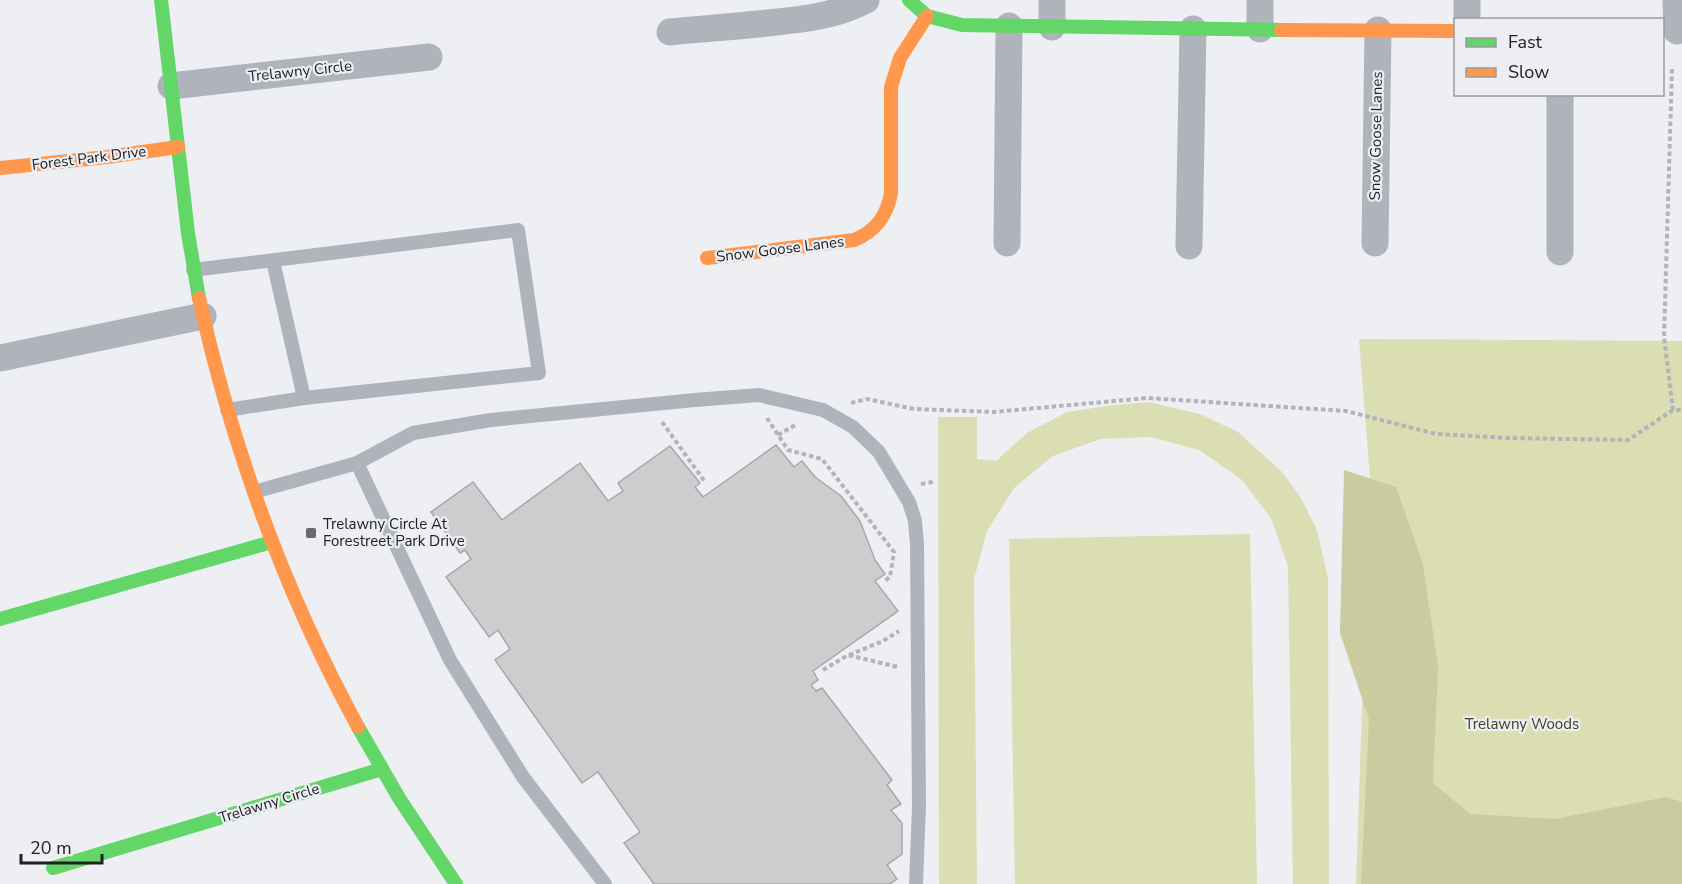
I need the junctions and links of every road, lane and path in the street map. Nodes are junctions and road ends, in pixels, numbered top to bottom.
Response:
1 (161, 0) edge
2 (866, 0) edge
3 (909, 0) edge
4 (1052, 0) edge
5 (1260, 0) edge
6 (1467, 0) edge
7 (1676, 0) edge
8 (927, 16) junction
9 (1467, 18) edge
10 (1009, 26) junction
11 (1052, 27) junction
12 (1193, 29) junction
13 (1260, 29) junction
14 (1378, 30) junction
15 (1454, 31) edge
16 (1674, 31) edge
17 (670, 32) dead end
18 (429, 57) dead end
19 (1672, 69) dead end
20 (171, 86) junction
21 (1560, 96) edge
22 (178, 147) junction
23 (0, 168) edge
24 (1007, 243) dead end
25 (1375, 243) dead end
26 (1189, 246) dead end
27 (1560, 252) dead end
28 (707, 258) dead end
29 (273, 261) junction
30 (193, 270) junction
31 (203, 316) junction
32 (0, 358) edge
33 (752, 396) junction
34 (304, 398) junction
35 (649, 405) junction
36 (823, 410) junction
37 (1673, 410) junction
38 (1682, 410) edge
39 (227, 411) junction
40 (357, 463) junction
41 (705, 482) dead end
42 (254, 492) junction
43 (272, 542) junction
44 (884, 582) dead end
45 (918, 618) junction
46 (0, 619) edge
47 (848, 655) junction
48 (823, 669) dead end
49 (918, 676) junction
50 (382, 769) junction
51 (53, 868) dead end
52 (456, 884) edge
53 (605, 884) edge
54 (916, 884) edge

1 - 20 street
2 - 17 street
3 - 8 street
4 - 11 street
5 - 13 street
6 - 9 street
7 - 16 street
8 - 10 street
8 - 28 street, Snow Goose Lanes
10 - 11 street
10 - 24 street
11 - 12 street
12 - 13 street
12 - 26 street
13 - 14 street
14 - 15 street
14 - 25 street, Snow Goose Lanes
18 - 20 street, Trelawny Circle
19 - 37 path
20 - 22 street
21 - 27 street
22 - 23 street, Forest Park Drive
22 - 30 street
29 - 30 lane
29 - 34 lane
29 - 34 lane
30 - 31 street
31 - 32 street
31 - 39 street
33 - 35 lane
33 - 36 lane
33 - 44 path
34 - 39 lane
35 - 40 lane
35 - 41 path
36 - 37 path
36 - 45 lane
37 - 38 path
39 - 42 street
40 - 42 lane
40 - 53 lane
42 - 43 street
43 - 46 street
43 - 50 street
45 - 47 path
45 - 49 lane
47 - 48 path
47 - 49 path
49 - 54 lane
50 - 51 street, Trelawny Circle
50 - 52 street

